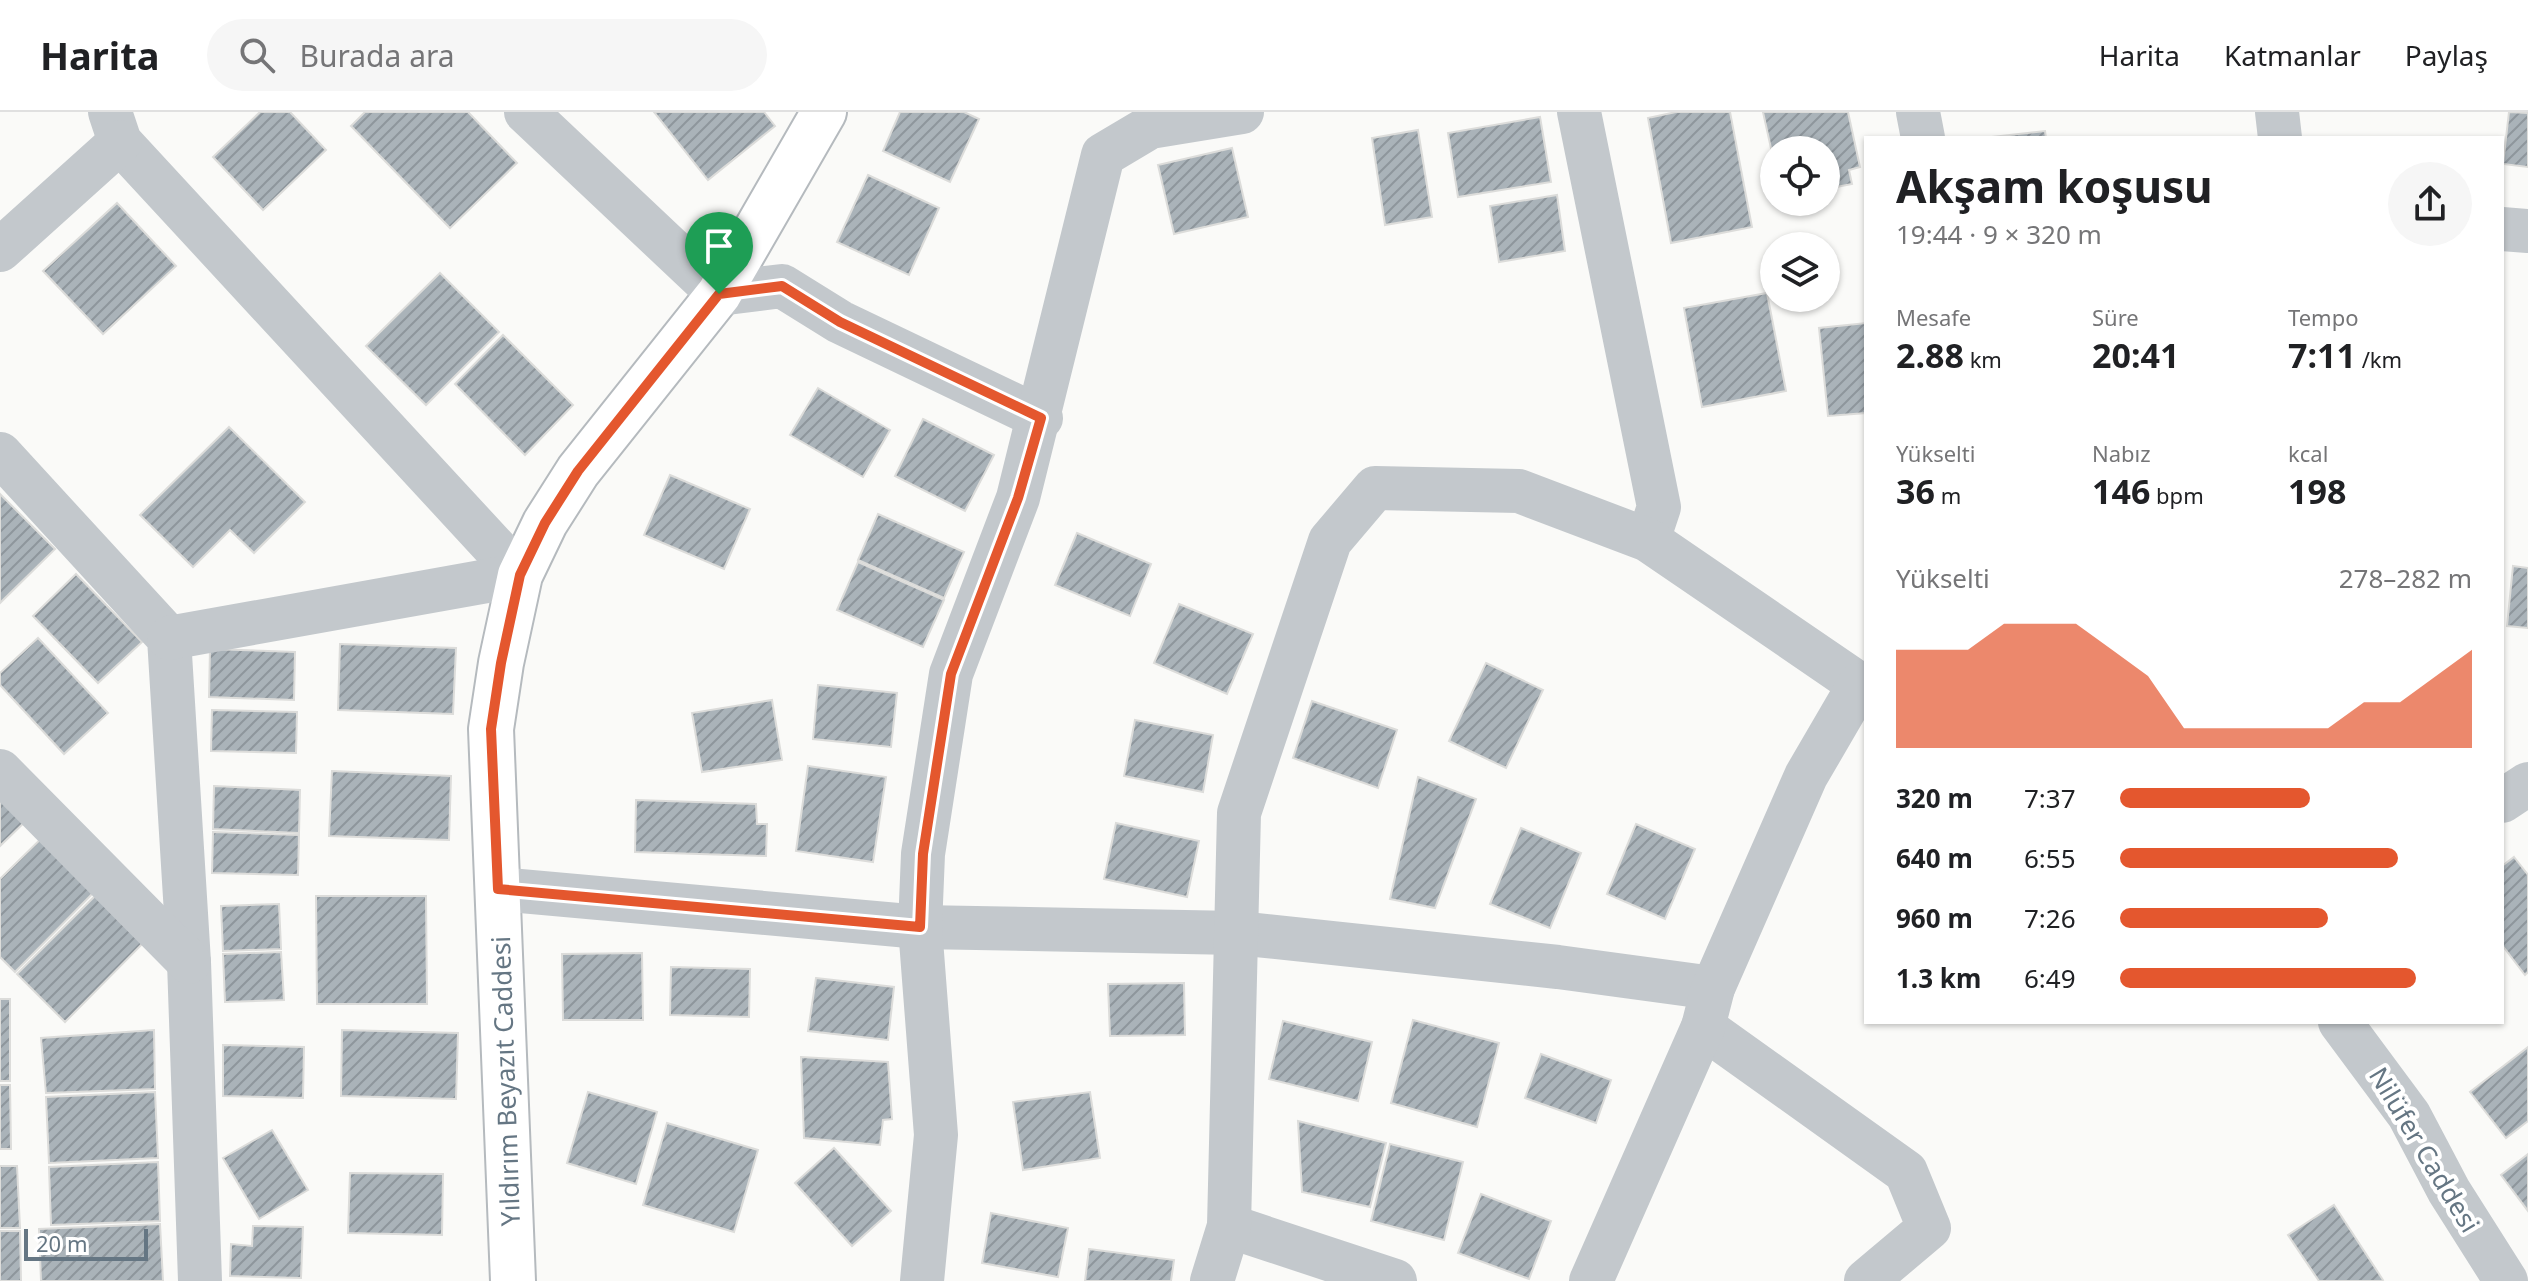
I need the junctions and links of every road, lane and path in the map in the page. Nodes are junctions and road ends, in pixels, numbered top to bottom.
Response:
1 (526, 112) edge
2 (824, 112) edge
3 (1242, 112) edge
4 (1579, 112) edge
5 (1918, 112) edge
6 (2277, 112) edge
7 (115, 127) edge
8 (1923, 136) edge
9 (2280, 136) edge
10 (2504, 229) edge
11 (2528, 231) edge
12 (0, 250) edge
13 (719, 294) junction
14 (1041, 418) junction
15 (0, 454) edge
16 (1648, 540) junction
17 (520, 575) junction
18 (169, 638) junction
19 (1863, 687) edge
20 (0, 771) edge
21 (2528, 784) edge
22 (2504, 800) edge
23 (498, 889) junction
24 (920, 927) junction
25 (1237, 933) junction
26 (189, 962) junction
27 (1708, 1007) junction
28 (2341, 1024) edge
29 (1229, 1226) junction
30 (200, 1281) edge
31 (513, 1281) edge
32 (922, 1281) edge
33 (1212, 1281) edge
34 (1395, 1281) edge
35 (1591, 1281) edge
36 (1866, 1281) edge
37 (2506, 1281) edge

1 - 13 street
2 - 13 main road, Yıldırım Beyazıt Caddesi
3 - 14 street
4 - 16 street
5 - 8 street
6 - 9 street
7 - 12 street
7 - 17 street
10 - 11 street
13 - 14 street
13 - 17 main road, Yıldırım Beyazıt Caddesi
14 - 24 street
15 - 18 street
16 - 19 street
16 - 25 street
17 - 18 street
17 - 23 main road, Yıldırım Beyazıt Caddesi
18 - 26 street
19 - 27 street
20 - 26 street
21 - 22 street
23 - 24 street
23 - 31 main road, Yıldırım Beyazıt Caddesi
24 - 25 street
24 - 32 street
25 - 27 street
25 - 29 street
26 - 30 street
27 - 35 street
27 - 36 street
28 - 37 street, Nilüfer Caddesi
29 - 33 street
29 - 34 street

